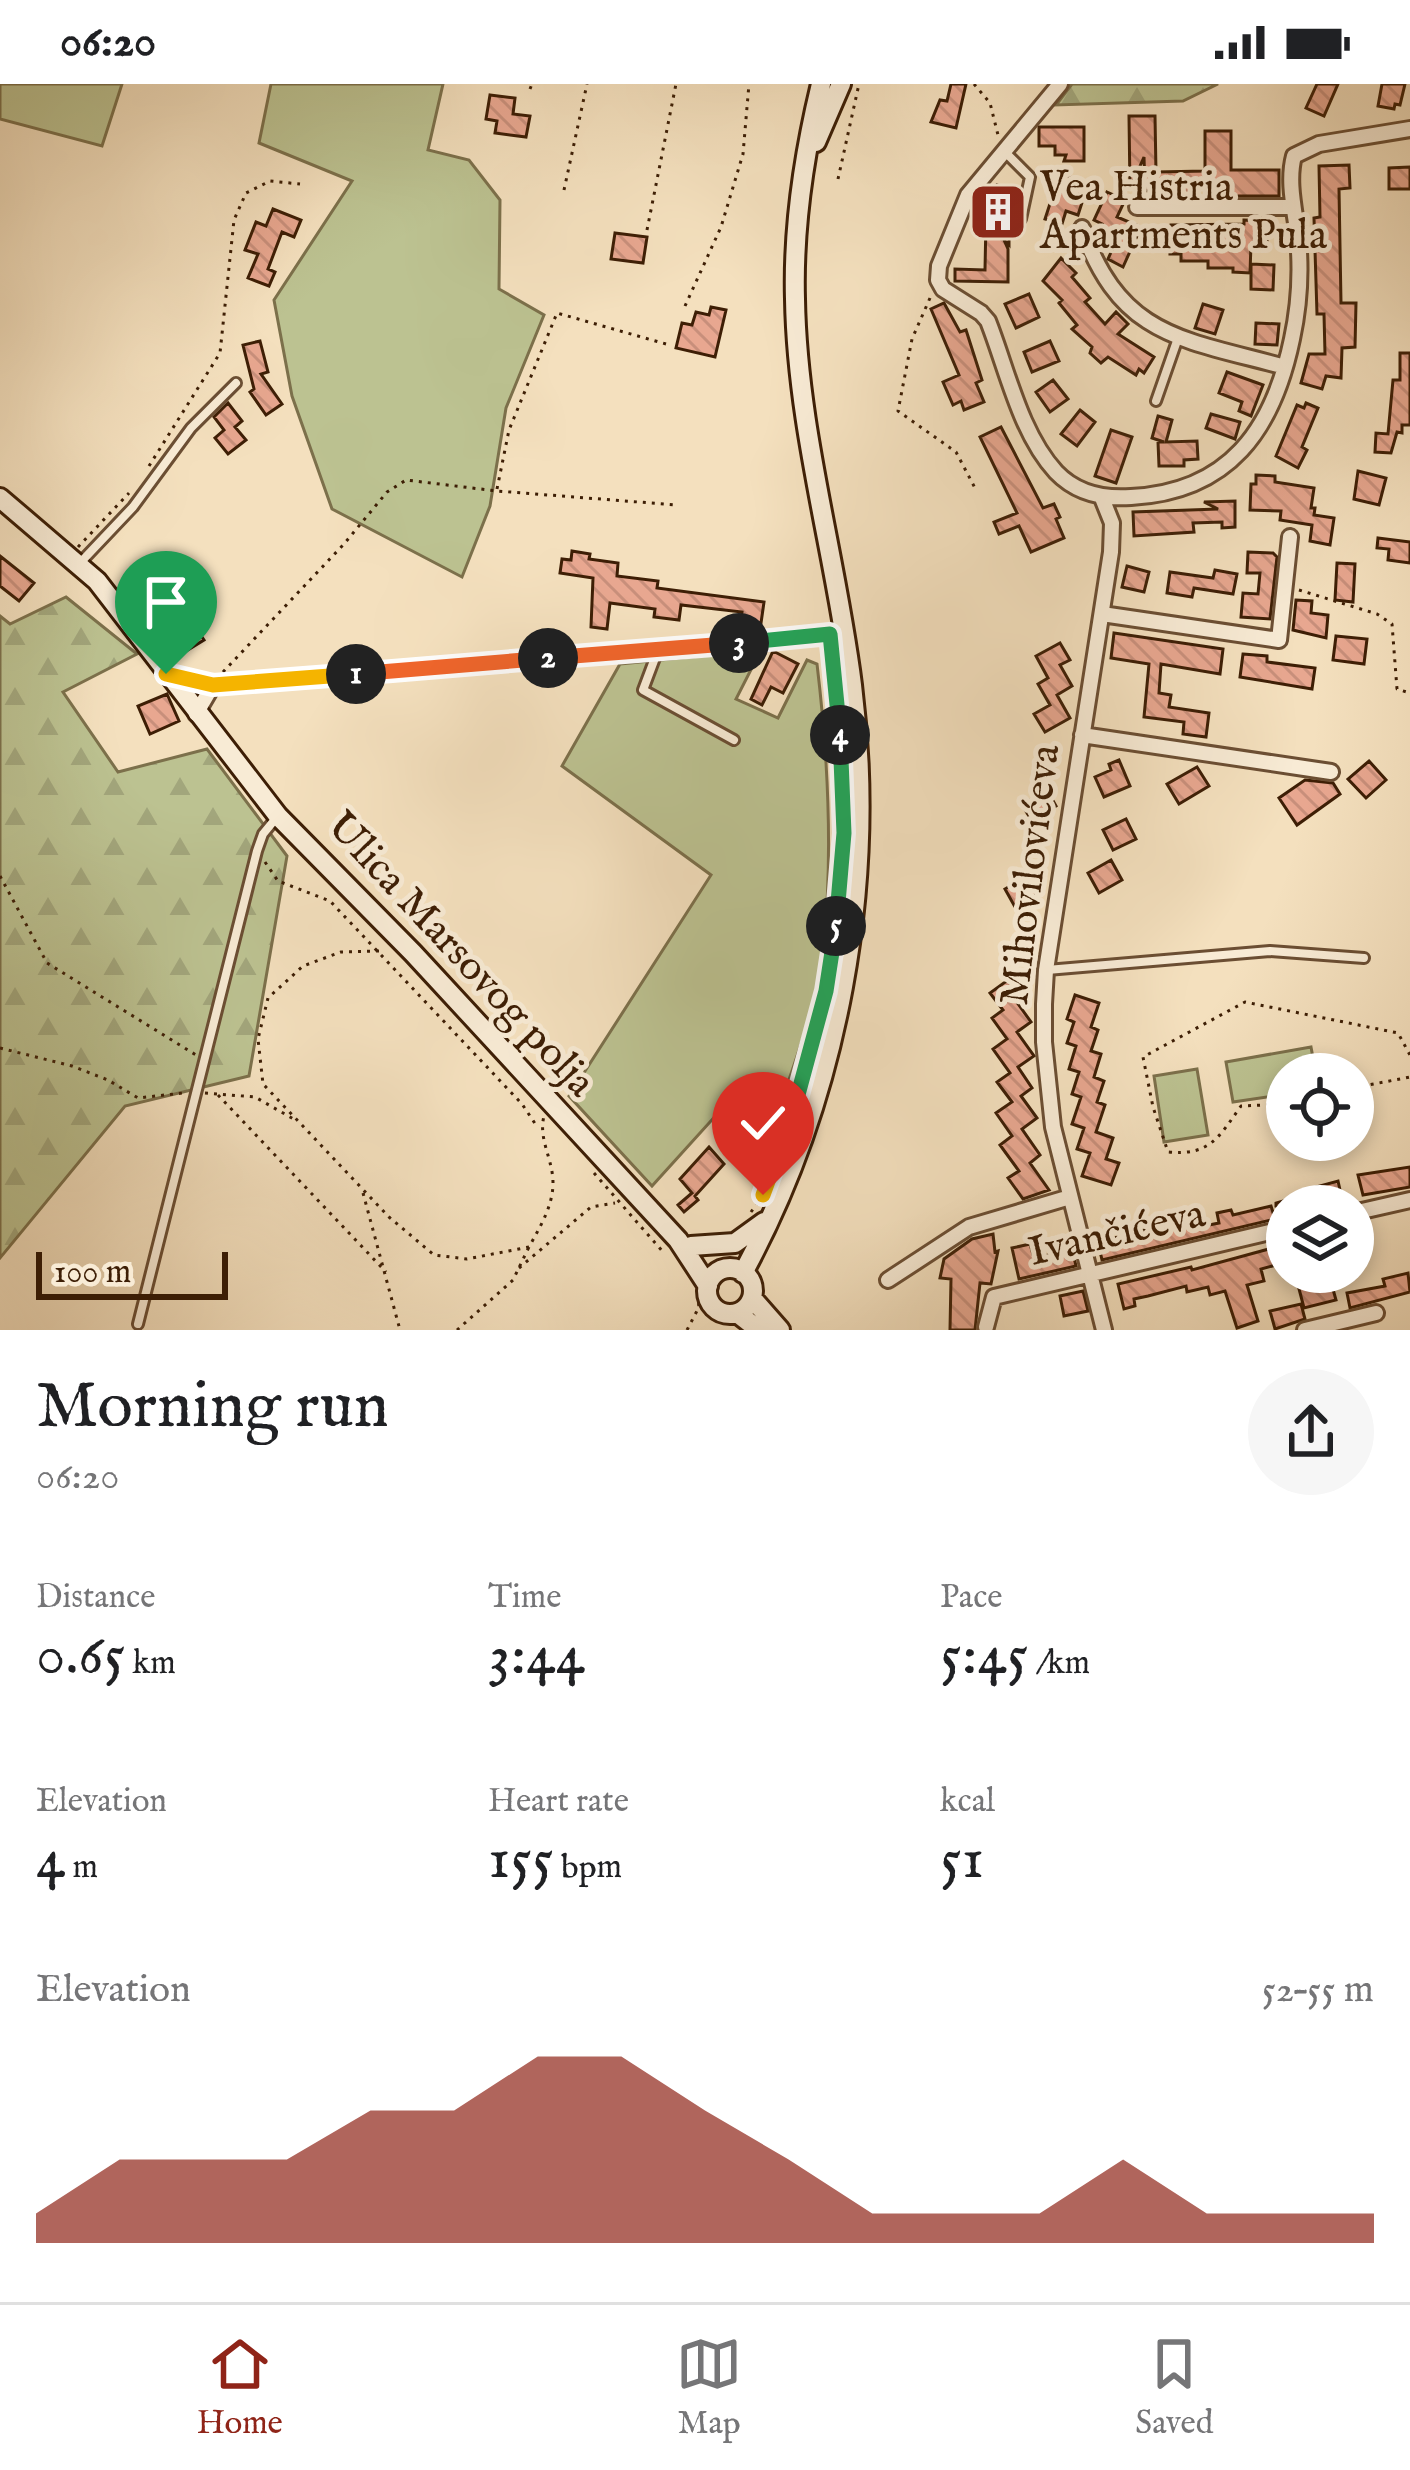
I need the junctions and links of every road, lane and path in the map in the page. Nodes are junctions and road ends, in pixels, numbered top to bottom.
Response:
1 (587, 84) edge
2 (676, 84) edge
3 (749, 84) edge
4 (821, 84) edge
5 (841, 84) edge
6 (859, 84) edge
7 (974, 84) edge
8 (1060, 84) edge
9 (1410, 129) edge
10 (1005, 147) junction
11 (804, 169) junction
12 (838, 179) dead end
13 (300, 184) dead end
14 (564, 190) dead end
15 (1137, 207) dead end
16 (1293, 207) junction
17 (1021, 219) dead end
18 (1082, 228) dead end
19 (647, 230) dead end
20 (938, 280) junction
21 (685, 306) dead end
22 (1179, 337) junction
23 (666, 344) dead end
24 (1285, 368) junction
25 (236, 383) dead end
26 (1156, 401) dead end
27 (148, 468) dead end
28 (136, 487) dead end
29 (975, 488) dead end
30 (496, 491) junction
31 (0, 498) edge
32 (1102, 498) junction
33 (677, 505) dead end
34 (1290, 537) dead end
35 (74, 562) junction
36 (1285, 586) junction
37 (1102, 614) junction
38 (798, 638) dead end
39 (658, 649) junction
40 (166, 674) junction
41 (213, 685) junction
42 (1410, 693) edge
43 (196, 714) junction
44 (1082, 735) junction
45 (734, 740) dead end
46 (1331, 772) dead end
47 (278, 816) junction
48 (257, 851) junction
49 (0, 875) edge
50 (379, 951) junction
51 (1364, 958) dead end
52 (1046, 970) junction
53 (815, 1036) dead end
54 (0, 1048) edge
55 (1410, 1055) edge
56 (206, 1060) junction
57 (1410, 1077) edge
58 (1374, 1084) edge
59 (198, 1092) junction
60 (218, 1094) junction
61 (1266, 1105) edge
62 (549, 1111) junction
63 (304, 1124) junction
64 (556, 1129) dead end
65 (540, 1130) junction
66 (593, 1172) dead end
67 (771, 1174) dead end
68 (362, 1187) junction
69 (1070, 1197) junction
70 (1410, 1200) edge
71 (618, 1202) junction
72 (769, 1202) junction
73 (1374, 1208) edge
74 (748, 1216) dead end
75 (1266, 1233) edge
76 (678, 1246) junction
77 (530, 1247) junction
78 (519, 1268) junction
79 (733, 1271) junction
80 (386, 1272) junction
81 (1091, 1274) junction
82 (888, 1280) dead end
83 (708, 1286) junction
84 (752, 1298) junction
85 (727, 1312) junction
86 (1376, 1313) dead end
87 (138, 1324) dead end
88 (986, 1328) edge
89 (400, 1330) edge
90 (457, 1330) edge
91 (705, 1330) edge
92 (759, 1330) edge
93 (780, 1330) edge
94 (1104, 1330) edge
95 (1305, 1330) edge

1 - 14 path
2 - 19 path
3 - 21 path
4 - 11 main road
5 - 11 main road
6 - 12 path
7 - 10 path
8 - 10 street
9 - 16 street
10 - 17 lane
10 - 20 street
11 - 72 main road
13 - 27 path
15 - 16 street
16 - 24 street
18 - 22 street
20 - 29 path
20 - 32 street
22 - 24 street
22 - 26 lane
23 - 30 path
24 - 32 street
25 - 35 lane
28 - 35 path
30 - 33 path
30 - 41 path
31 - 35 main road, Ulica Marsovog polja
32 - 37 street, Mihovilovićeva
34 - 36 street
35 - 40 main road, Ulica Marsovog polja
36 - 37 street
36 - 42 path
37 - 44 street, Mihovilovićeva
38 - 39 street
39 - 41 street
39 - 45 lane
40 - 41 street
40 - 43 main road, Ulica Marsovog polja
41 - 43 street
43 - 47 main road, Ulica Marsovog polja
44 - 46 street
44 - 52 street, Mihovilovićeva
47 - 48 lane
47 - 62 main road, Ulica Marsovog polja
48 - 50 path
48 - 56 lane
49 - 56 path
50 - 63 path
50 - 65 path
51 - 52 lane
52 - 69 street, Mihovilovićeva
53 - 67 path
54 - 59 path
55 - 61 path
56 - 59 lane
57 - 58 path
59 - 60 path
59 - 87 lane
60 - 63 path
60 - 80 path
62 - 64 path
62 - 65 path
62 - 76 main road, Ulica Marsovog polja
63 - 68 path
65 - 77 path
66 - 71 path
68 - 77 path
68 - 80 path
69 - 81 street, Mihovilovićeva
69 - 82 street
70 - 73 street
71 - 76 path
71 - 78 path
72 - 74 path
72 - 76 main road
72 - 79 main road
75 - 81 street, Ivančićeva
76 - 79 main road, Ulica Marsovog polja
76 - 83 main road, Ulica Marsovog polja
77 - 78 path
78 - 90 path
79 - 83 main road
79 - 84 main road
80 - 89 path
81 - 88 street, Ivančićeva
81 - 94 street, Mihovilovićeva
83 - 85 main road
84 - 85 main road
84 - 93 main road
85 - 91 main road
85 - 92 main road
86 - 95 street

